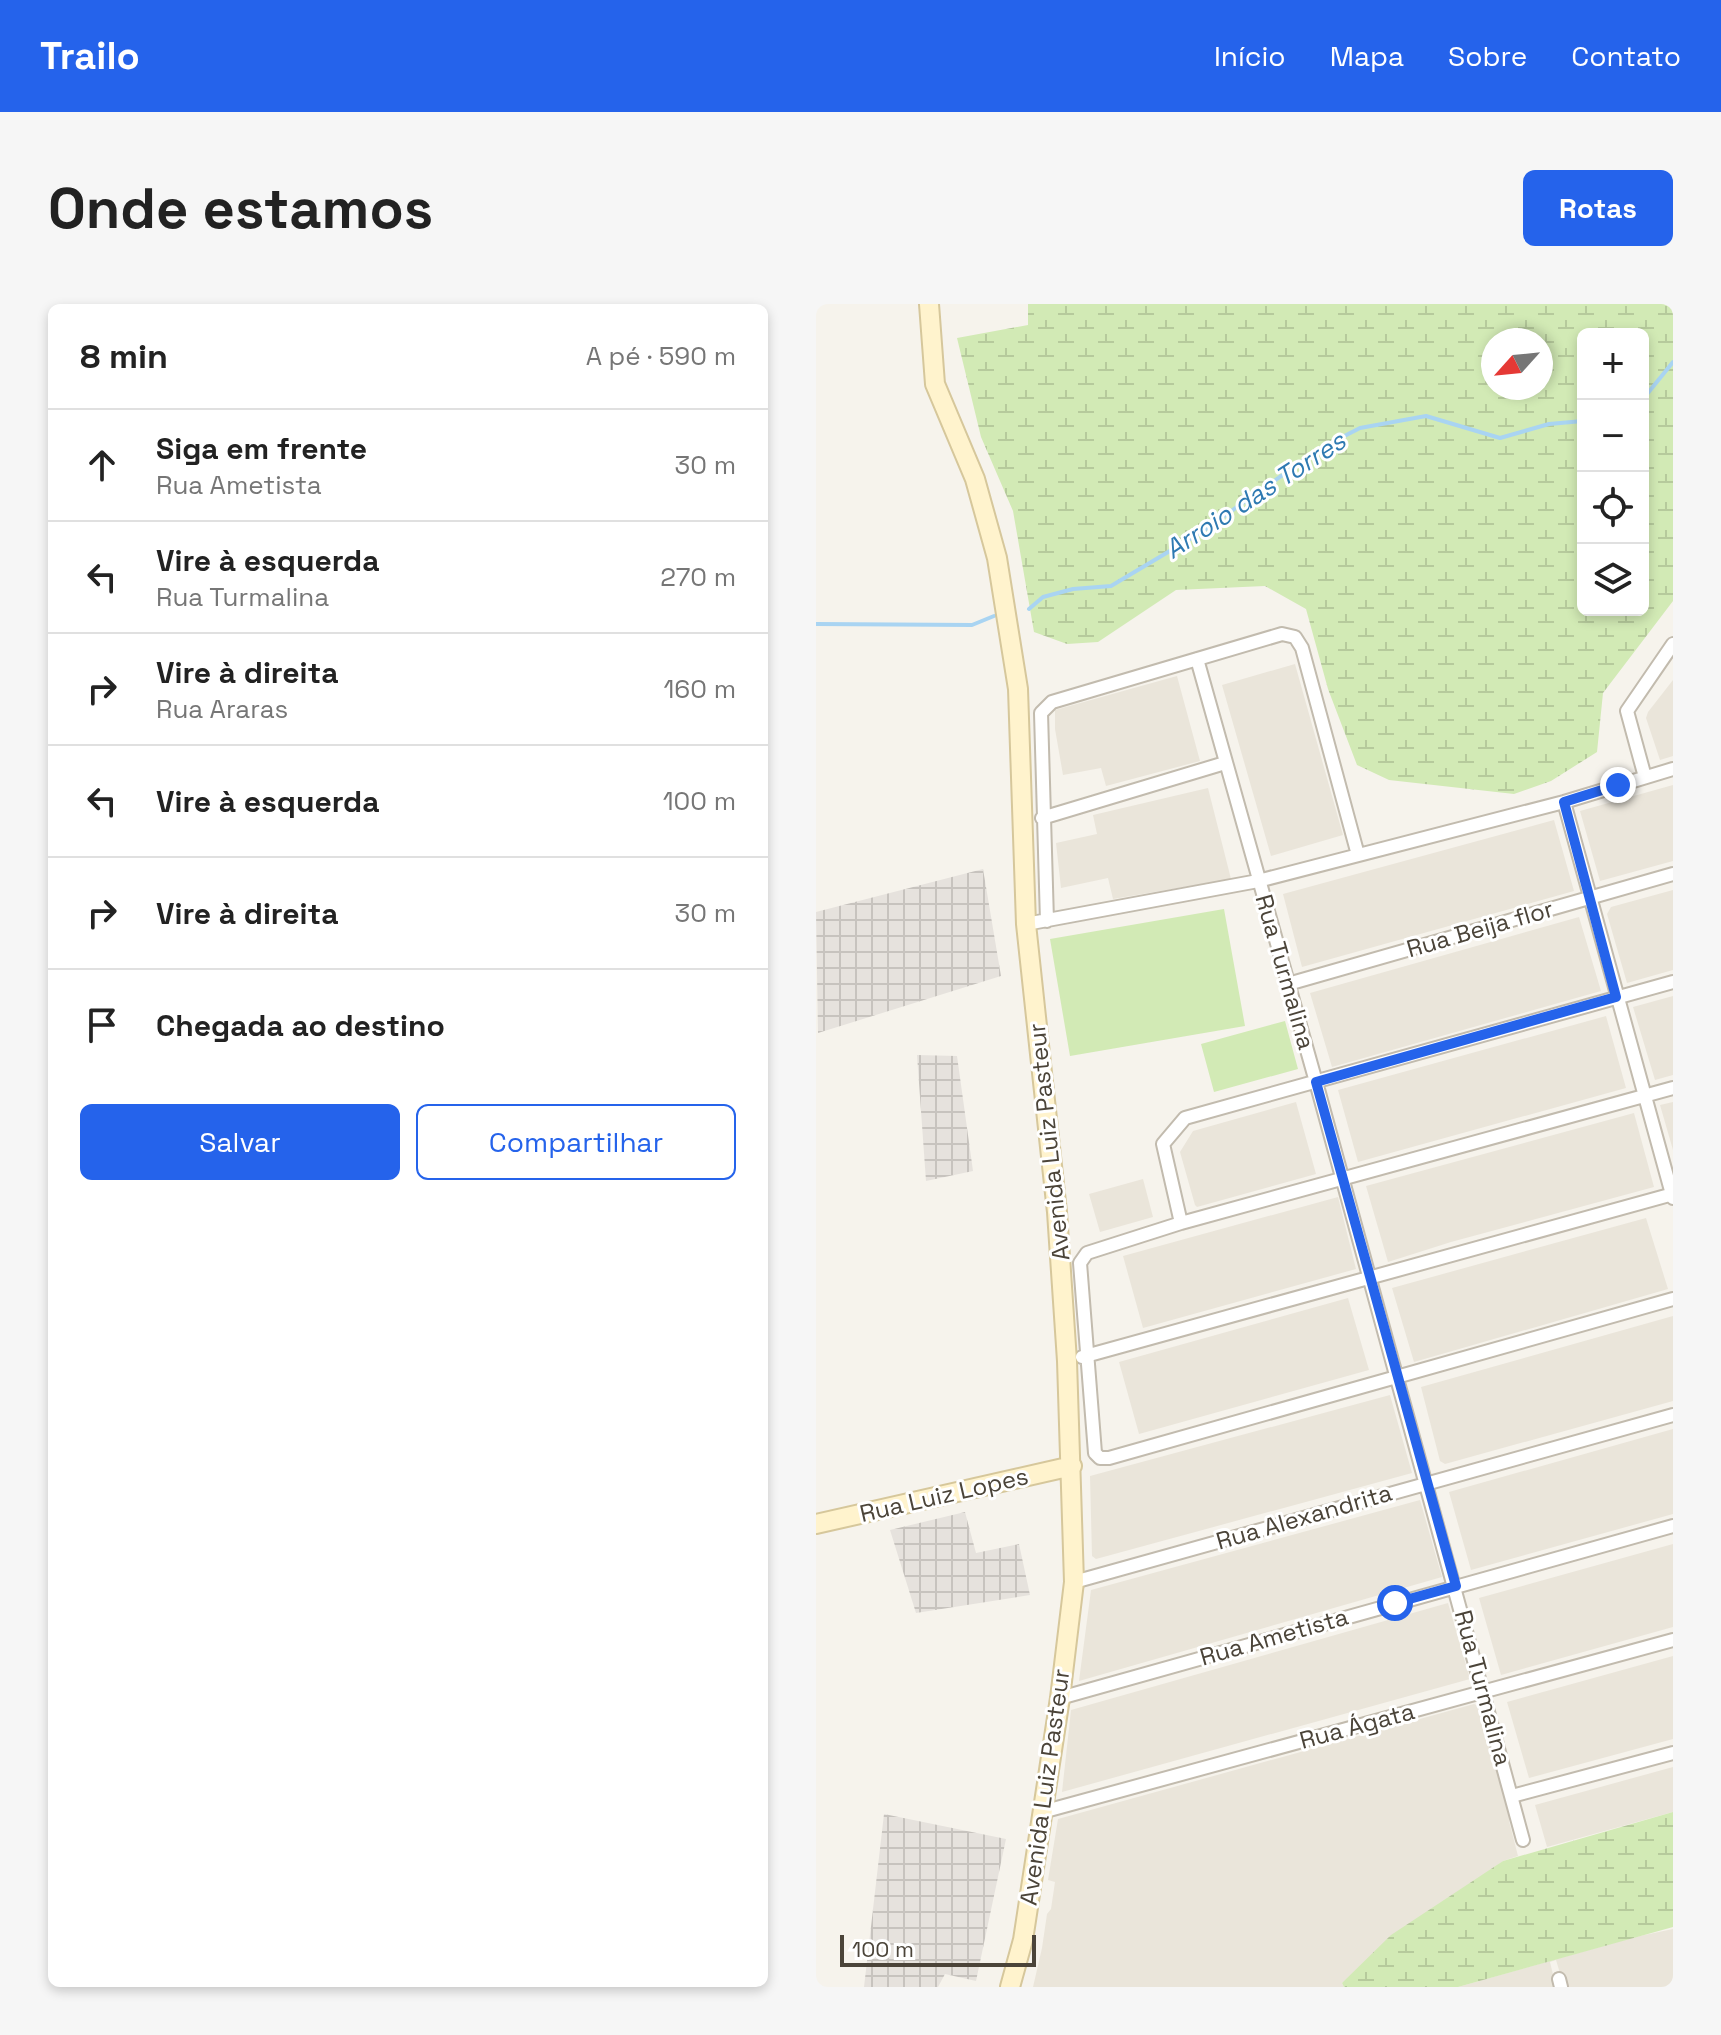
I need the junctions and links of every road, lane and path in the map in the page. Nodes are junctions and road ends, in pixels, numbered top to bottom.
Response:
1 (929, 304) edge
2 (1673, 644) edge
3 (1668, 658) edge
4 (1197, 659) junction
5 (1225, 763) junction
6 (1673, 769) edge
7 (1645, 777) junction
8 (1564, 802) junction
9 (1042, 818) junction
10 (1358, 855) junction
11 (1673, 874) edge
12 (1258, 881) junction
13 (1588, 898) junction
14 (1047, 921) junction
15 (1026, 924) junction
16 (1673, 982) edge
17 (1288, 984) junction
18 (1616, 997) junction
19 (1316, 1082) junction
20 (1673, 1088) edge
21 (1644, 1096) junction
22 (1342, 1180) junction
23 (1673, 1196) edge
24 (1181, 1223) junction
25 (1370, 1278) junction
26 (1673, 1299) edge
27 (1087, 1356) junction
28 (1067, 1361) junction
29 (1397, 1376) junction
30 (1673, 1415) edge
31 (1072, 1466) junction
32 (1426, 1482) junction
33 (816, 1524) edge
34 (1673, 1526) edge
35 (1074, 1582) junction
36 (1456, 1586) junction
37 (1673, 1640) edge
38 (1484, 1691) junction
39 (1060, 1698) junction
40 (1673, 1753) edge
41 (1512, 1796) junction
42 (1042, 1812) junction
43 (1523, 1840) dead end
44 (1010, 1987) edge

1 - 15 main road, Avenida Luiz Pasteur
2 - 3 street
3 - 7 street
4 - 5 street, Rua Turmalina
4 - 9 street
4 - 10 street
5 - 9 street
5 - 12 street, Rua Turmalina
6 - 7 street
7 - 8 street
8 - 10 street
8 - 13 street
9 - 14 street
10 - 12 street
11 - 13 street, Rua Beija flor
12 - 14 street
12 - 17 street, Rua Turmalina
13 - 17 street, Rua Beija flor
13 - 18 street
14 - 15 street
15 - 28 main road, Avenida Luiz Pasteur
16 - 18 street
17 - 19 street, Rua Turmalina
18 - 19 street
18 - 21 street
19 - 22 street, Rua Turmalina
19 - 24 street
20 - 21 street
21 - 22 street
21 - 23 street
22 - 24 street
22 - 25 street, Rua Turmalina
23 - 25 street
24 - 27 street
25 - 27 street
25 - 29 street, Rua Turmalina
26 - 29 street
27 - 28 street
27 - 29 street
28 - 31 main road, Avenida Luiz Pasteur
29 - 32 street, Rua Turmalina
30 - 32 street, Rua Alexandrita
31 - 33 main road, Rua Luiz Lopes
31 - 35 main road, Avenida Luiz Pasteur
32 - 35 street, Rua Alexandrita
32 - 36 street, Rua Turmalina
34 - 36 street, Rua Ametista
35 - 39 main road, Avenida Luiz Pasteur
36 - 38 street, Rua Turmalina
36 - 39 street, Rua Ametista
37 - 38 street, Rua Ágata
38 - 41 street, Rua Turmalina
38 - 42 street, Rua Ágata
39 - 42 main road, Avenida Luiz Pasteur
40 - 41 street
41 - 43 street, Rua Turmalina
42 - 44 main road, Avenida Luiz Pasteur

